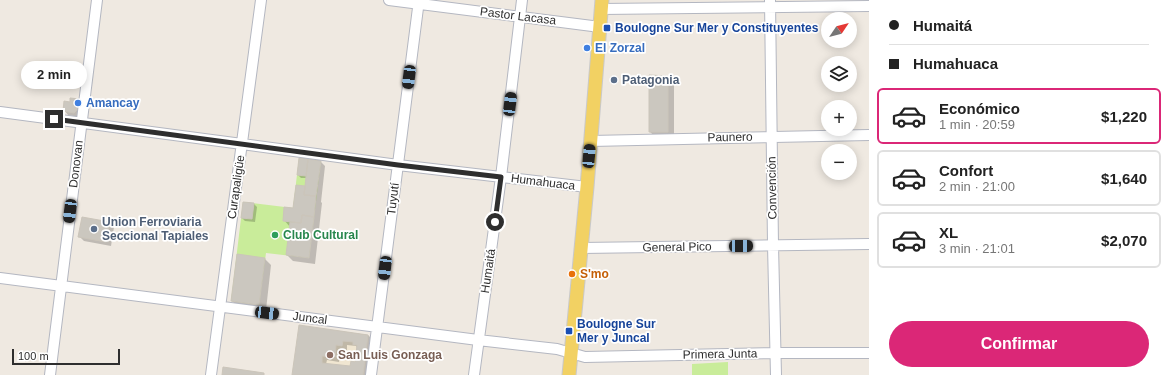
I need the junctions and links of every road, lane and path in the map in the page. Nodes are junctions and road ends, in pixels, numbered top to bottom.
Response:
1 (97, 0) edge
2 (261, 0) edge
3 (389, 0) edge
4 (522, 0) edge
5 (419, 2) edge
6 (770, 4) edge
7 (602, 5) edge
8 (869, 6) edge
9 (520, 17) junction
10 (600, 27) junction
11 (0, 112) edge
12 (81, 122) junction
13 (869, 135) edge
14 (772, 136) junction
15 (591, 141) junction
16 (242, 144) junction
17 (398, 165) junction
18 (501, 177) junction
19 (587, 187) junction
20 (869, 244) edge
21 (773, 245) junction
22 (581, 248) junction
23 (0, 278) edge
24 (61, 285) junction
25 (220, 307) junction
26 (377, 327) junction
27 (478, 340) junction
28 (572, 353) junction
29 (776, 353) junction
30 (869, 353) edge
31 (50, 375) edge
32 (211, 375) edge
33 (370, 375) edge
34 (474, 375) edge
35 (569, 375) edge
36 (776, 375) edge

1 - 12 street, Donovan
2 - 16 street, Curapaligüe
3 - 5 street, Pastor Lacasa
4 - 9 street, Humaitá
5 - 9 street, Pastor Lacasa
5 - 17 street, Tuyutí
6 - 7 street
6 - 8 street
6 - 14 street, Convención
7 - 10 main road
9 - 10 street, Pastor Lacasa
9 - 18 street, Humaitá
10 - 15 main road
11 - 12 street, Humahuaca
12 - 16 street, Humahuaca
12 - 24 street, Donovan
13 - 14 street, Paunero
14 - 15 street, Paunero
14 - 21 street, Convención
15 - 19 main road
16 - 17 street, Humahuaca
16 - 25 street, Curapaligüe
17 - 18 street, Humahuaca
17 - 26 street, Tuyutí
18 - 19 street, Humahuaca
18 - 27 street, Humaitá
19 - 22 main road
20 - 21 street, General Pico
21 - 22 street, General Pico
21 - 29 street, Convención
22 - 28 main road
23 - 24 street, Juncal
24 - 25 street, Juncal
24 - 31 street, Donovan
25 - 26 street, Juncal
25 - 32 street, Curapaligüe
26 - 27 street, Juncal
26 - 33 street, Tuyutí
27 - 28 street, Juncal
27 - 34 street, Humaitá
28 - 29 street, Primera Junta
28 - 35 main road
29 - 30 street, Primera Junta
29 - 36 street, Convención

